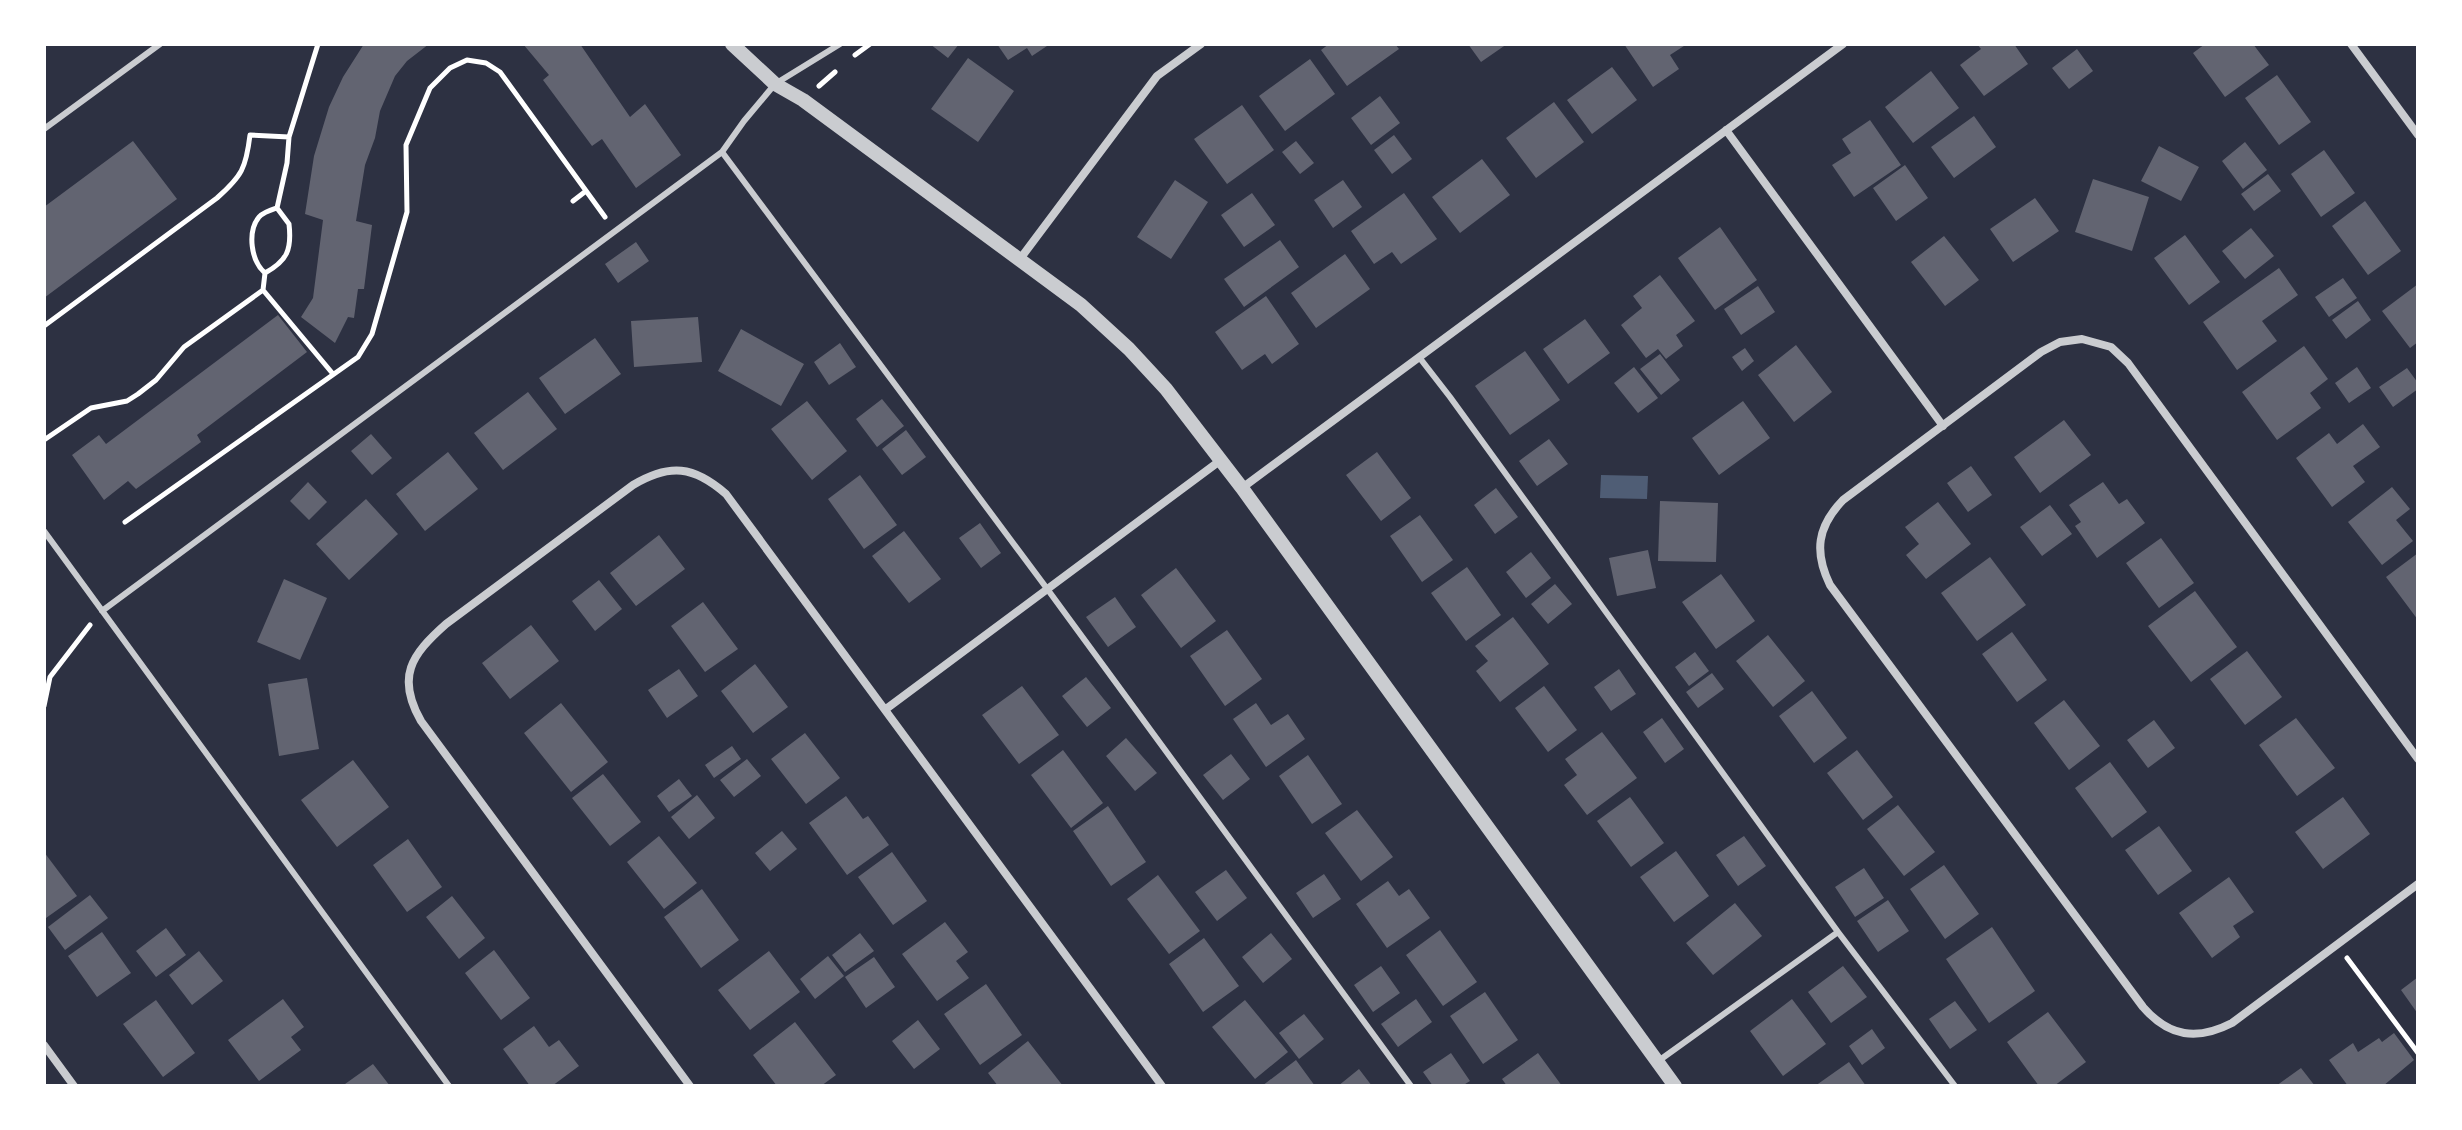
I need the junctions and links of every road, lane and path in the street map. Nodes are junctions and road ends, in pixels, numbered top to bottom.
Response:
1 (160, 44) edge
2 (318, 44) edge
3 (732, 44) edge
4 (840, 44) edge
5 (1201, 44) edge
6 (1843, 44) edge
7 (2351, 44) edge
8 (775, 84) junction
9 (44, 129) edge
10 (1726, 130) junction
11 (2418, 135) edge
12 (289, 137) junction
13 (722, 152) junction
14 (586, 191) junction
15 (573, 201) dead end
16 (277, 208) junction
17 (615, 231) junction
18 (1020, 259) junction
19 (265, 273) junction
20 (263, 290) junction
21 (44, 326) edge
22 (1419, 357) junction
23 (333, 374) junction
24 (1943, 426) junction
25 (44, 440) edge
26 (1221, 460) junction
27 (1242, 488) junction
28 (125, 522) dead end
29 (44, 531) edge
30 (1048, 590) junction
31 (103, 613) junction
32 (50, 677) junction
33 (44, 681) edge
34 (44, 706) edge
35 (886, 709) junction
36 (2418, 759) edge
37 (2418, 884) edge
38 (1838, 932) junction
39 (2337, 945) junction
40 (44, 1045) edge
41 (2418, 1053) edge
42 (1657, 1062) junction
43 (74, 1086) edge
44 (449, 1086) edge
45 (690, 1086) edge
46 (1162, 1086) edge
47 (1411, 1086) edge
48 (1675, 1086) edge
49 (1955, 1086) edge

1 - 9 lane
2 - 12 path
3 - 8 street
4 - 8 lane
5 - 18 street
6 - 10 street
7 - 11 street
8 - 13 lane
8 - 18 street
10 - 22 street
10 - 24 street
12 - 16 path
12 - 21 path
13 - 17 lane
13 - 30 lane
14 - 15 path
14 - 17 path
14 - 23 path
16 - 19 path
16 - 19 path
17 - 31 lane
18 - 26 street
19 - 20 path
20 - 23 path
20 - 25 path
22 - 27 street
22 - 38 lane
23 - 28 path
24 - 36 street
24 - 39 street
26 - 27 street
26 - 30 street
27 - 42 street
29 - 31 lane
30 - 35 street
30 - 47 lane
31 - 32 path
31 - 44 lane
32 - 33 path
32 - 34 path
35 - 45 street
35 - 46 street
37 - 39 street
38 - 42 lane
38 - 49 lane
39 - 41 path
40 - 43 street
42 - 48 street

